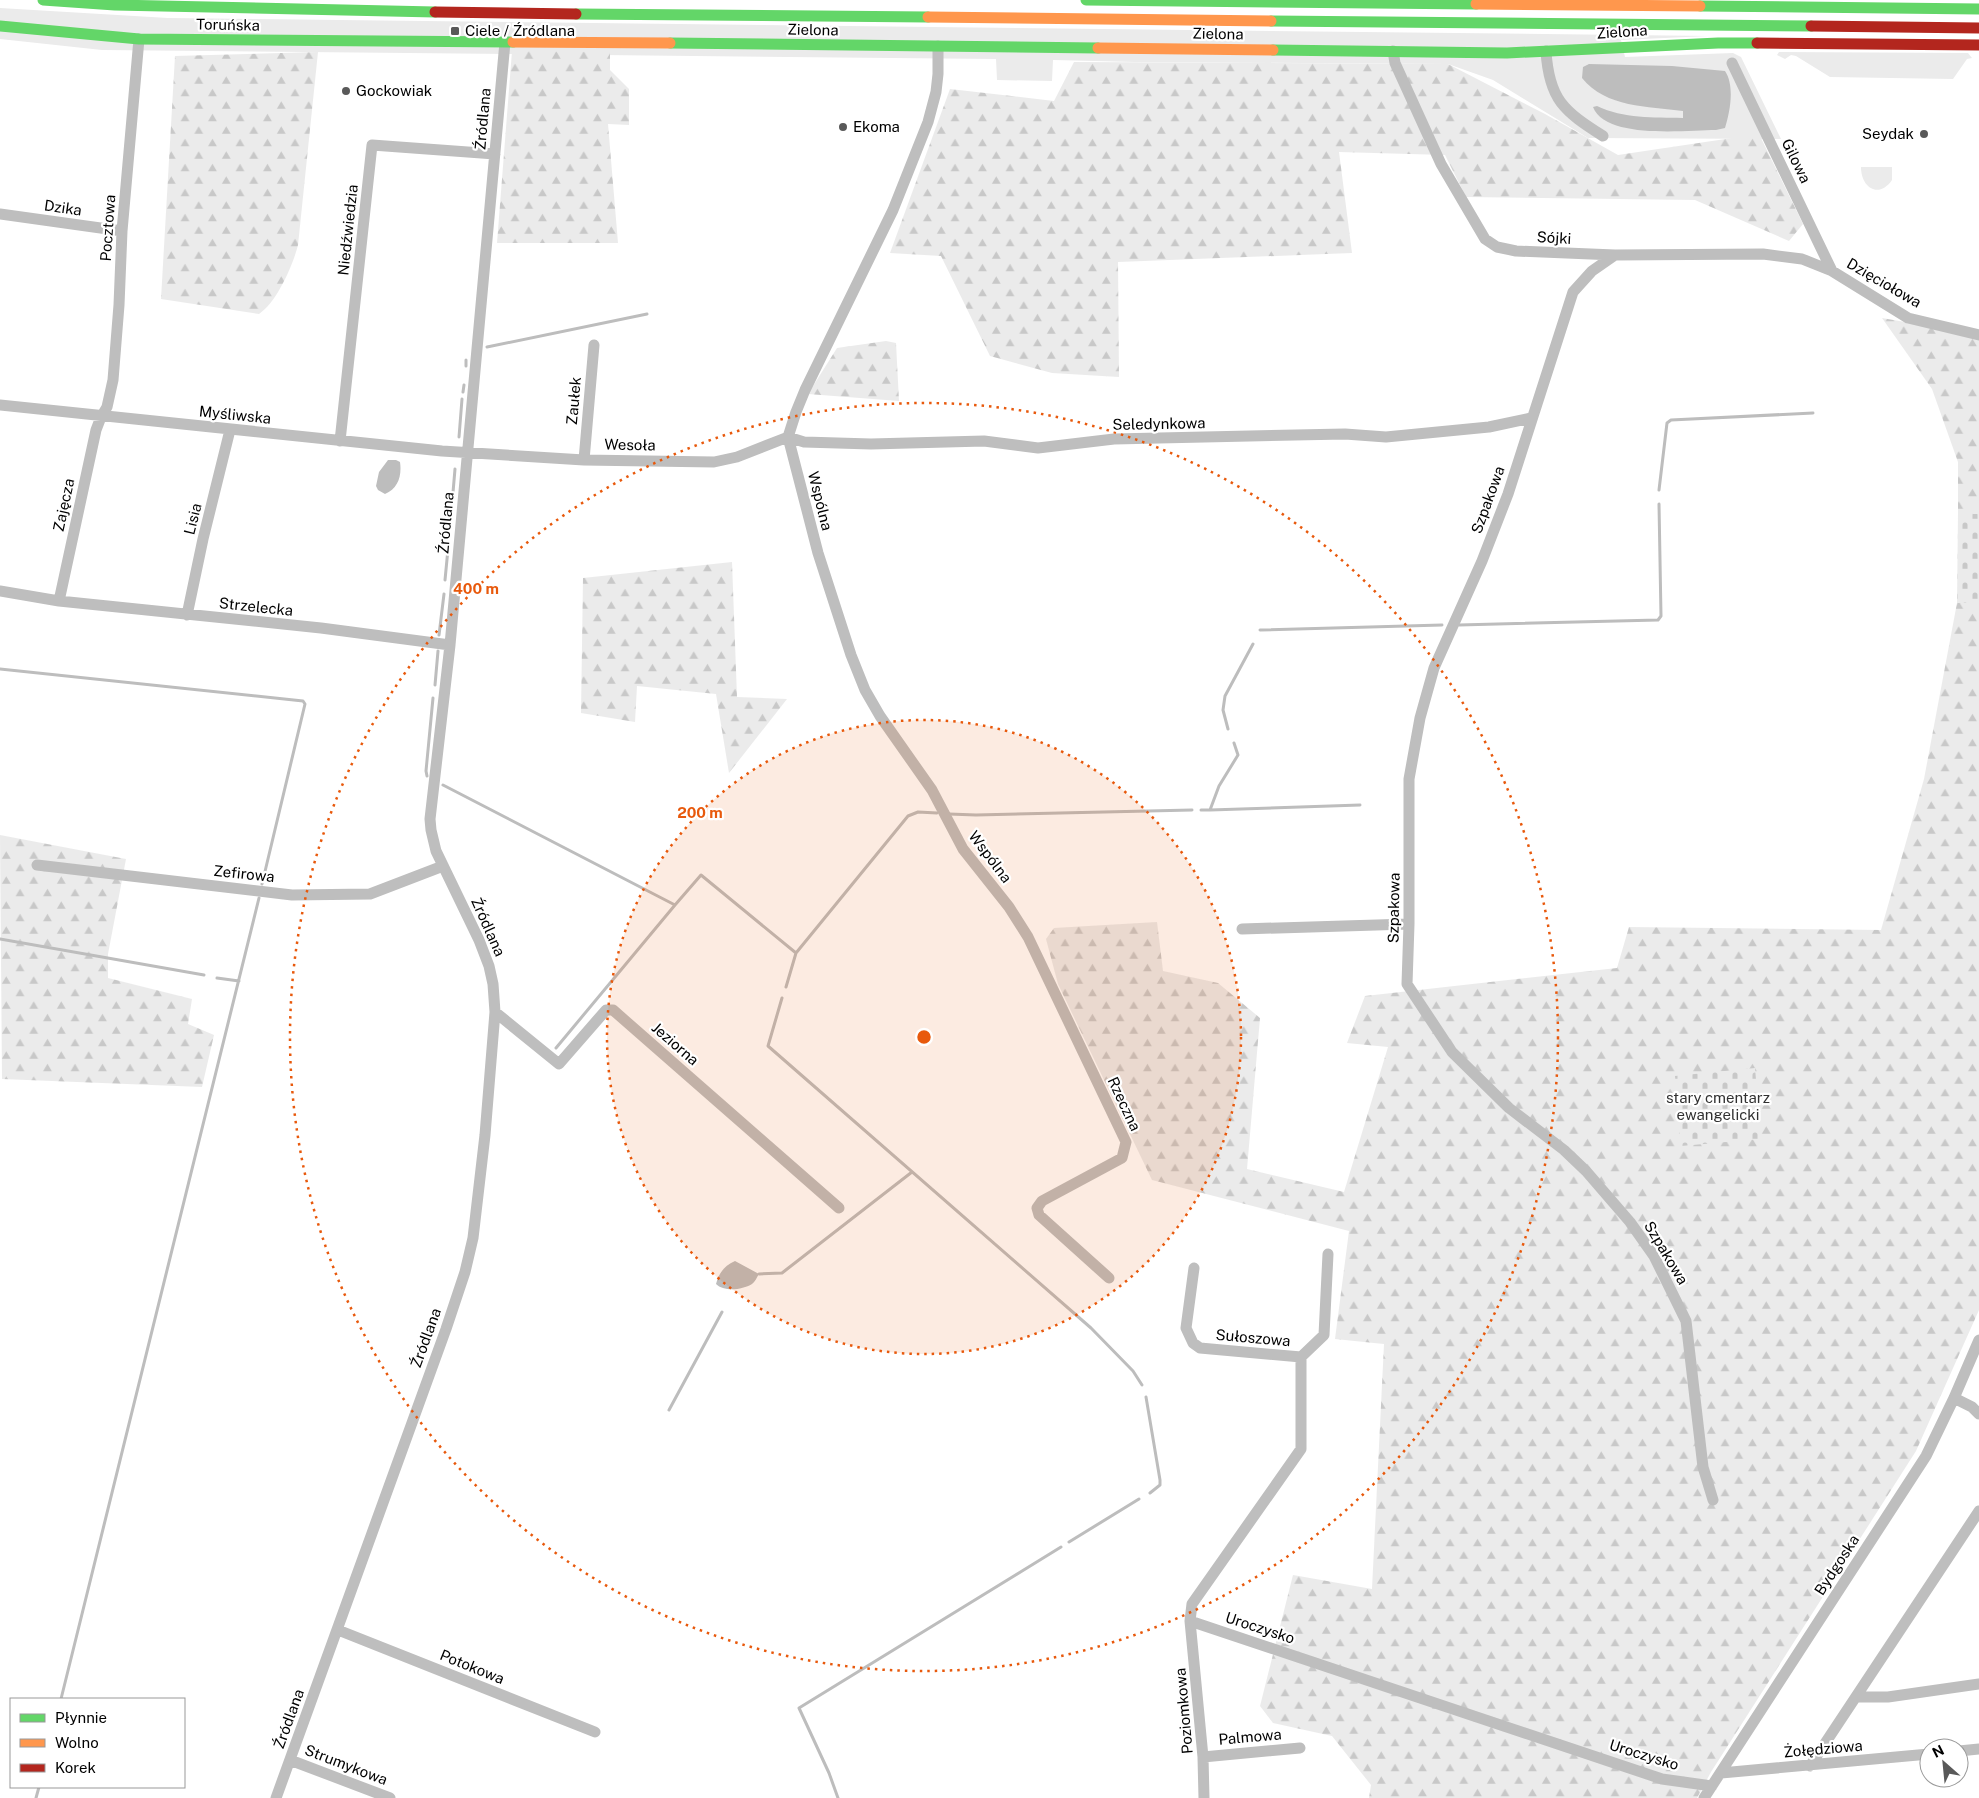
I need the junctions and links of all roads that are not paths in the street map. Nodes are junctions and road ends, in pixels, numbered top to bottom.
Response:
1 (43, 0) edge
2 (1086, 0) edge
3 (1979, 8) edge
4 (0, 26) edge
5 (1979, 28) edge
6 (139, 39) junction
7 (457, 42) joint
8 (505, 42) junction
9 (938, 46) junction
10 (1979, 46) edge
11 (1393, 51) junction
12 (1546, 51) junction
13 (1732, 63) dead end
14 (1603, 136) dead end
15 (495, 154) junction
16 (0, 214) edge
17 (122, 231) junction
18 (1615, 255) junction
19 (1832, 271) junction
20 (1979, 334) edge
21 (594, 345) dead end
22 (0, 405) edge
23 (101, 417) junction
24 (1531, 418) junction
25 (230, 430) junction
26 (788, 437) junction
27 (340, 441) junction
28 (468, 452) junction
29 (584, 460) junction
30 (0, 591) edge
31 (58, 601) junction
32 (187, 615) junction
33 (450, 645) junction
34 (37, 865) dead end
35 (443, 866) junction
36 (1410, 924) junction
37 (1242, 929) dead end
38 (1028, 938) joint
39 (495, 1012) junction
40 (839, 1208) dead end
41 (1328, 1254) dead end
42 (1194, 1268) dead end
43 (1109, 1278) dead end
44 (1979, 1340) edge
45 (1301, 1357) junction
46 (1954, 1398) junction
47 (1979, 1414) edge
48 (1713, 1500) dead end
49 (1979, 1511) edge
50 (1190, 1621) junction
51 (338, 1630) junction
52 (1979, 1684) edge
53 (1856, 1697) junction
54 (595, 1732) dead end
55 (1300, 1748) dead end
56 (1919, 1755) edge
57 (1203, 1757) junction
58 (290, 1760) junction
59 (1810, 1766) junction
60 (1721, 1773) junction
61 (1712, 1786) junction
62 (276, 1798) edge
63 (390, 1798) edge
64 (1204, 1798) edge
65 (1704, 1798) edge

1 - 5 main road
2 - 3 main road
4 - 6 main road, Toruńska
6 - 7 main road, Toruńska
6 - 17 street, Pocztowa
7 - 8 main road, Zielona
8 - 9 main road, Zielona
8 - 15 street, Źródlana
9 - 11 main road, Zielona
9 - 26 street
10 - 12 main road, Zielona
11 - 12 main road, Zielona
11 - 18 street, Sójki
12 - 14 street
13 - 19 street, Gilowa
15 - 27 street, Niedźwiedzia
15 - 28 street, Źródlana
16 - 17 street, Dzika
17 - 23 street, Pocztowa
18 - 19 street, Sójki
18 - 24 street, Szpakowa
19 - 20 street, Dzięciołowa
21 - 29 street, Zaułek
22 - 23 street, Myśliwska
23 - 25 street, Myśliwska
23 - 31 street, Zajęcza
24 - 26 street, Seledynkowa
24 - 36 street, Szpakowa
25 - 27 street, Myśliwska
25 - 32 street, Lisia
26 - 29 street, Wesoła
26 - 38 street, Wspólna
27 - 28 street, Myśliwska
28 - 29 street, Wesoła
28 - 33 street, Źródlana
30 - 31 street, Strzelecka
31 - 32 street, Strzelecka
32 - 33 street, Strzelecka
33 - 35 street, Źródlana
34 - 35 street, Zefirowa
35 - 39 street, Źródlana
36 - 37 street
36 - 48 street, Szpakowa
38 - 43 street, Rzeczna
39 - 40 street, Jeziorna
39 - 51 street, Źródlana
41 - 45 street
42 - 45 street, Sułoszowa
44 - 46 street, Bydgoska
45 - 50 street
46 - 47 street
46 - 60 street, Bydgoska
49 - 53 street
50 - 57 street, Poziomkowa
50 - 61 street, Uroczysko
51 - 54 street, Potokowa
51 - 58 street, Źródlana
52 - 53 street
53 - 59 street
55 - 57 street, Palmowa
56 - 59 street, Żołędziowa
57 - 64 street, Poziomkowa
58 - 62 street, Źródlana
58 - 63 street, Strumykowa
59 - 60 street, Żołędziowa
60 - 61 street, Bydgoska
61 - 65 street, Bydgoska

